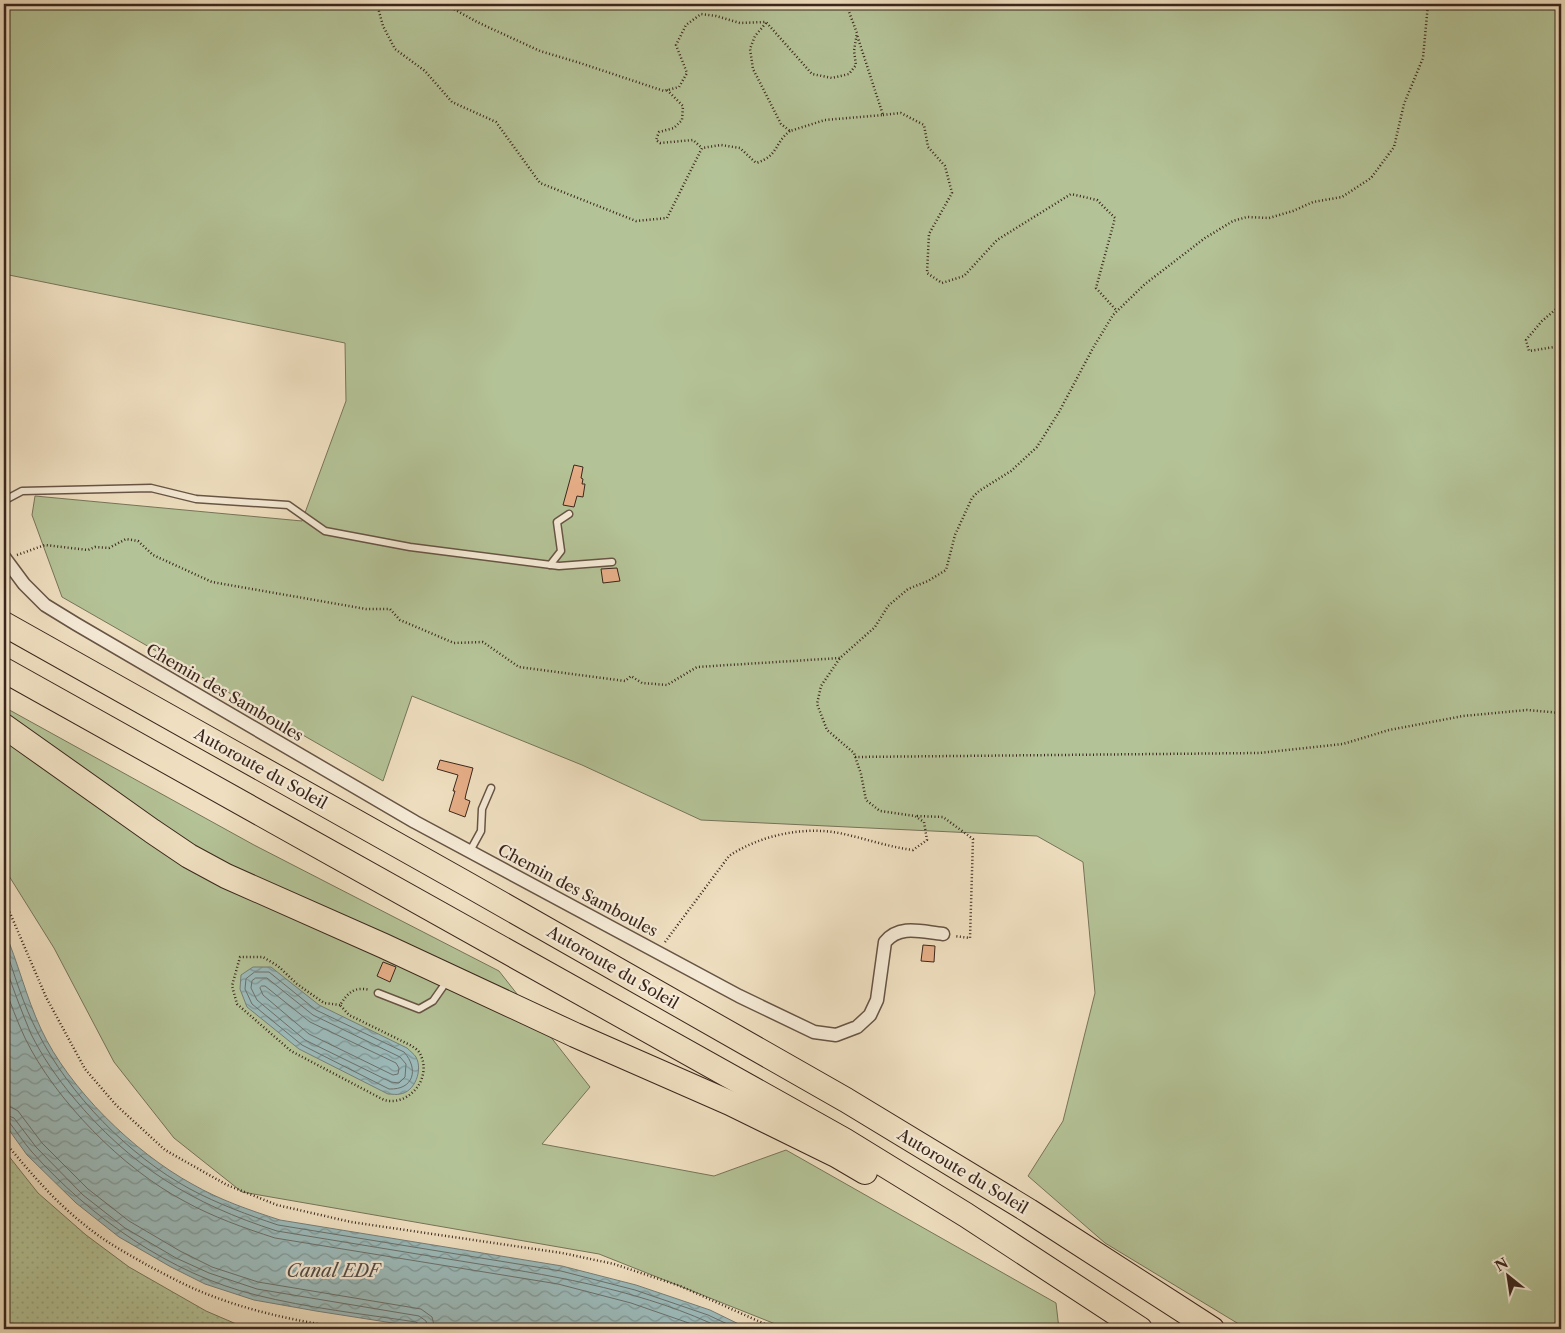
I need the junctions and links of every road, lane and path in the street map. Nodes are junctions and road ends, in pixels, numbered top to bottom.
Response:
1 (377, 4) edge
2 (445, 4) edge
3 (846, 4) edge
4 (1428, 4) edge
5 (766, 22) junction
6 (856, 34) junction
7 (667, 90) junction
8 (883, 115) junction
9 (790, 131) junction
10 (702, 148) junction
11 (1561, 305) edge
12 (1117, 311) junction
13 (1561, 346) edge
14 (4, 505) edge
15 (569, 514) dead end
16 (5, 558) edge
17 (612, 562) dead end
18 (550, 565) junction
19 (4, 624) edge
20 (840, 658) junction
21 (4, 670) edge
22 (1561, 714) edge
23 (4, 726) edge
24 (855, 757) junction
25 (491, 788) dead end
26 (915, 816) junction
27 (470, 851) junction
28 (4, 899) edge
29 (943, 934) joint
30 (658, 951) junction
31 (450, 976) junction
32 (378, 993) joint
33 (340, 1005) junction
34 (4, 1141) edge
35 (966, 1215) junction
36 (349, 1329) edge
37 (776, 1329) edge
38 (1140, 1329) edge
39 (1212, 1329) edge

1 - 10 path
2 - 7 path
3 - 6 path
4 - 12 path
5 - 6 path
5 - 7 path
5 - 9 path
6 - 8 path
7 - 10 path
8 - 9 path
8 - 12 path
9 - 10 path
11 - 13 path
12 - 20 path
14 - 18 lane
15 - 18 lane
16 - 20 path
16 - 27 street, Chemin des Samboules
17 - 18 lane
19 - 39 highway, Autoroute du Soleil
20 - 24 path
21 - 35 highway
22 - 24 path
23 - 31 highway
24 - 26 path
25 - 27 lane
26 - 29 path
26 - 30 path
27 - 30 street, Chemin des Samboules
28 - 37 path
29 - 30 street, Chemin des Samboules
31 - 32 lane
31 - 35 highway
32 - 33 path
33 - 33 path
34 - 36 path
35 - 38 highway

